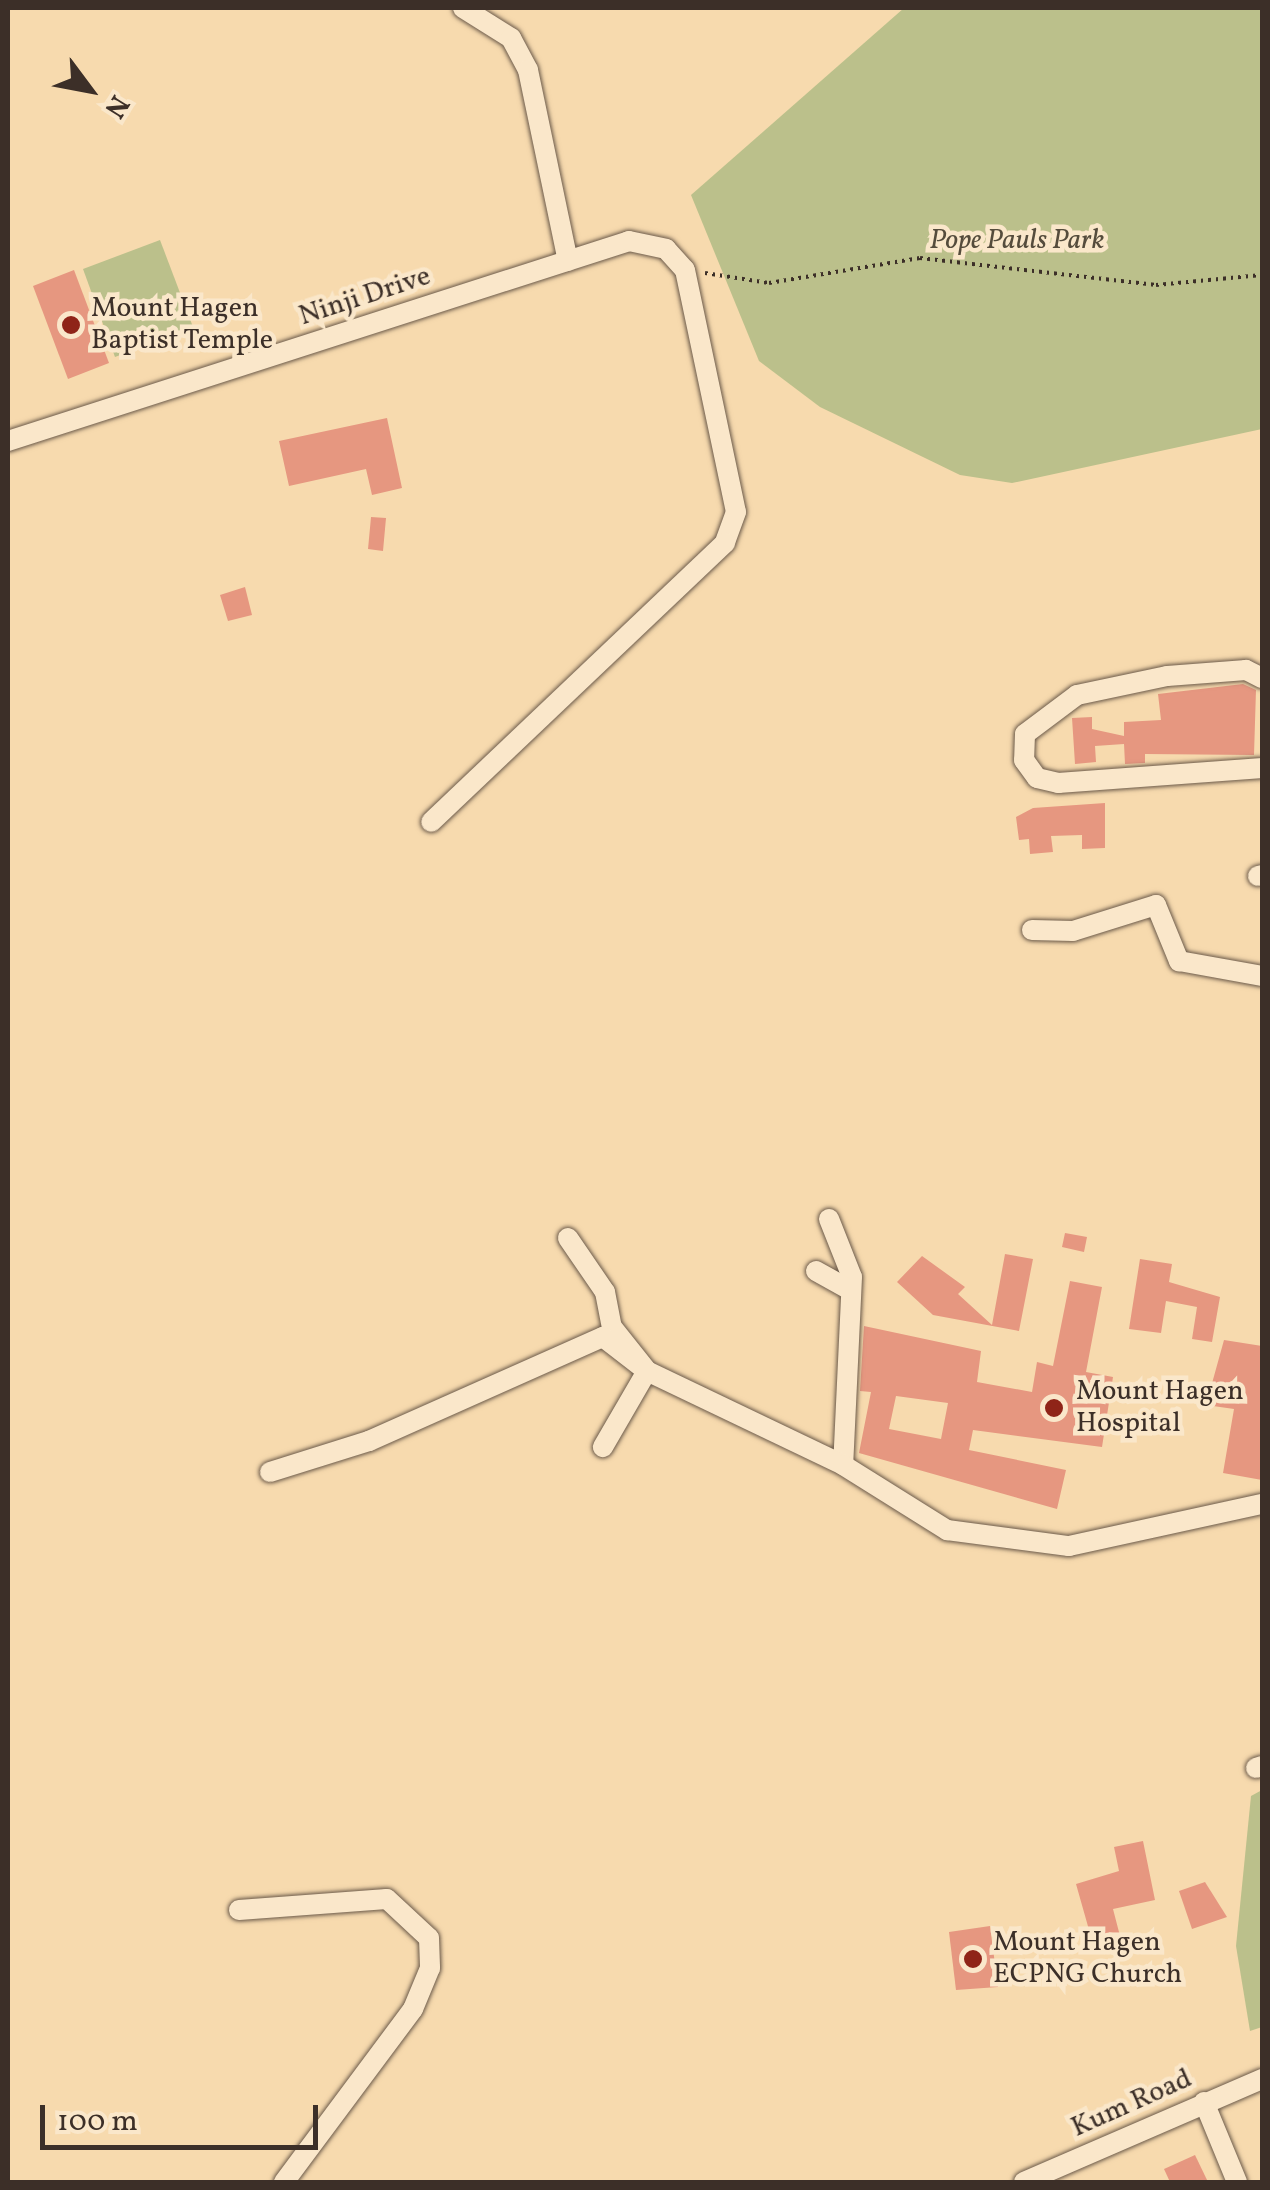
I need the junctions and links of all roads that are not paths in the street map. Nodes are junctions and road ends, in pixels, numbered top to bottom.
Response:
1 (464, 8) edge
2 (568, 261) junction
3 (8, 441) edge
4 (1262, 678) edge
5 (1262, 768) edge
6 (432, 822) dead end
7 (1032, 930) dead end
8 (1262, 976) edge
9 (830, 1220) dead end
10 (568, 1238) dead end
11 (816, 1272) dead end
12 (848, 1288) junction
13 (648, 1371) junction
14 (604, 1448) dead end
15 (843, 1465) junction
16 (270, 1472) dead end
17 (1262, 1504) edge
18 (238, 1910) dead end
19 (1262, 2079) edge
20 (1204, 2102) junction
21 (284, 2182) edge
22 (1024, 2182) edge
23 (1237, 2182) edge

1 - 2 street
2 - 3 street, Ninji Drive
2 - 6 street, Ninji Drive
4 - 5 street
7 - 8 street
9 - 12 street
10 - 13 street
11 - 12 street
12 - 15 street
13 - 14 street
13 - 15 street
13 - 16 street
15 - 17 street
18 - 21 street
19 - 20 street, Kum Road
20 - 22 street, Kum Road
20 - 23 street

